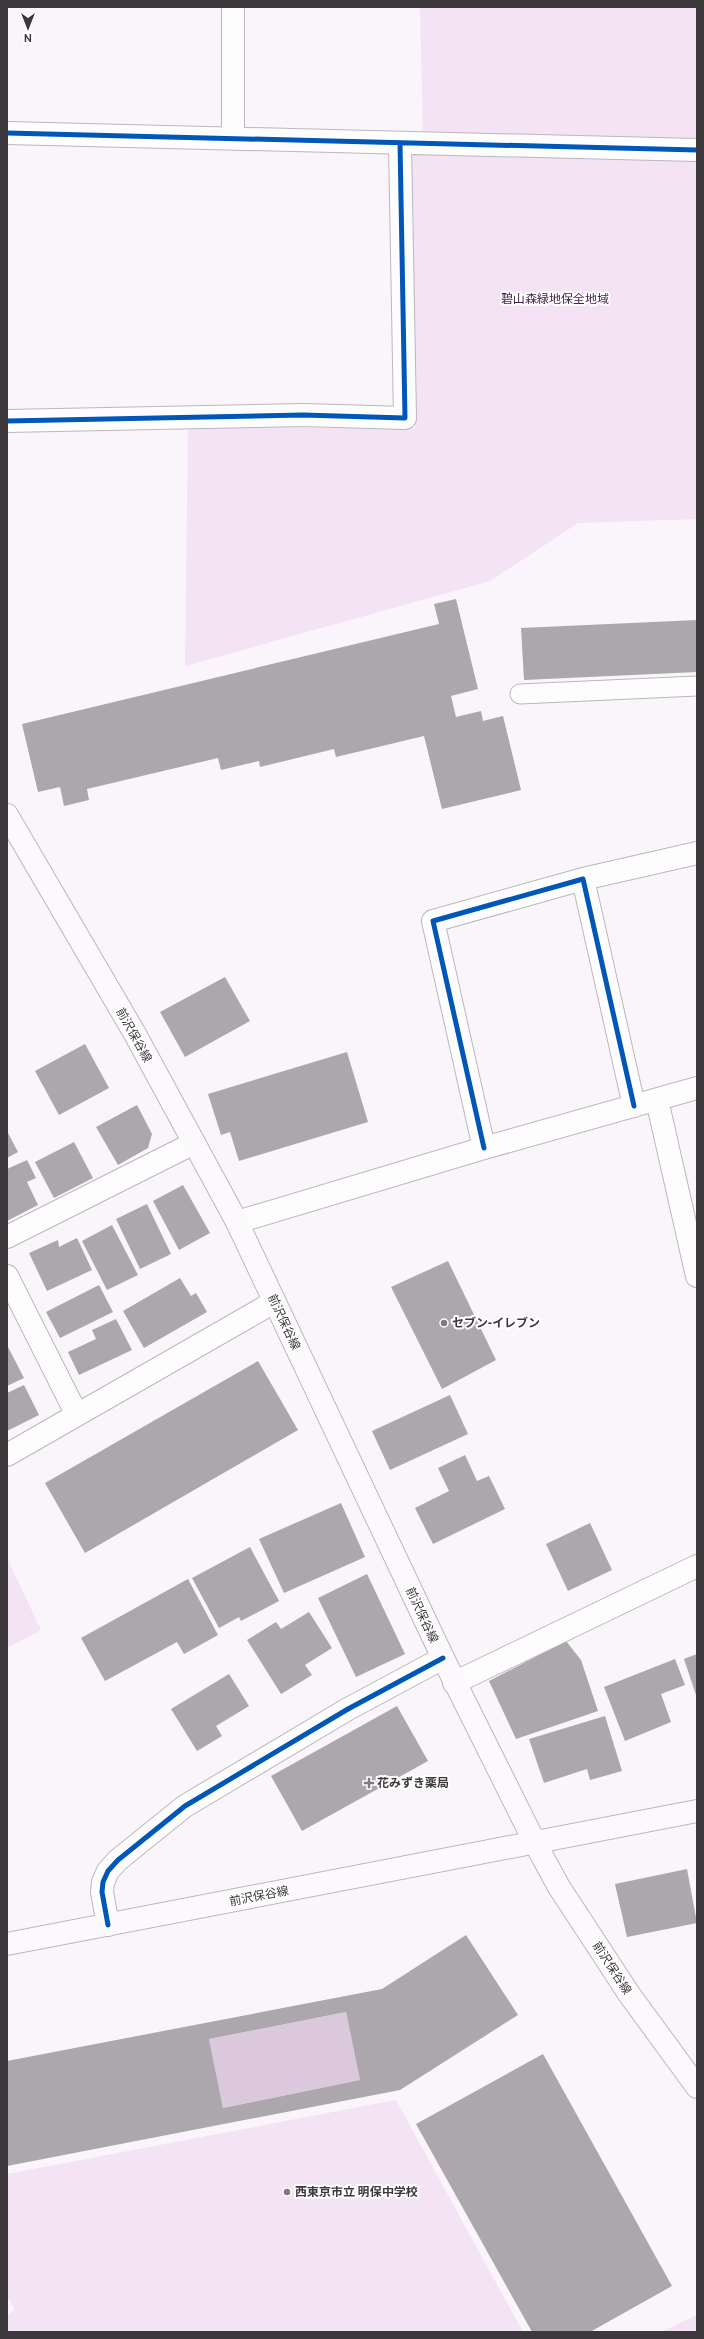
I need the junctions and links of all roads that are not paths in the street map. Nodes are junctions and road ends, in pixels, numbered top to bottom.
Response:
1 (233, 7) edge
2 (7, 133) edge
3 (233, 139) junction
4 (400, 143) junction
5 (697, 150) edge
6 (7, 421) edge
7 (697, 686) edge
8 (520, 694) dead end
9 (7, 815) edge
10 (697, 853) edge
11 (583, 879) junction
12 (697, 1088) edge
13 (657, 1100) junction
14 (634, 1106) junction
15 (194, 1143) junction
16 (484, 1148) junction
17 (237, 1222) junction
18 (7, 1238) edge
19 (7, 1276) edge
20 (697, 1276) edge
21 (274, 1302) junction
22 (77, 1415) junction
23 (7, 1455) edge
24 (697, 1566) edge
25 (443, 1658) junction
26 (454, 1682) junction
27 (697, 1811) edge
28 (535, 1843) junction
29 (108, 1925) junction
30 (7, 1944) edge
31 (697, 2087) edge

1 - 3 street
2 - 3 street
3 - 4 street
4 - 5 street
4 - 6 street
7 - 8 lane
9 - 15 main road, 前沢保谷線
10 - 11 street
11 - 14 street
11 - 16 street
12 - 13 street
13 - 14 street
13 - 20 street
14 - 16 street
15 - 17 main road, 前沢保谷線
15 - 18 street
16 - 17 street
17 - 21 main road, 前沢保谷線
19 - 22 street
21 - 22 street
21 - 25 main road, 前沢保谷線
22 - 23 street
24 - 26 street
25 - 26 main road, 前沢保谷線
25 - 29 street
26 - 28 main road, 前沢保谷線
27 - 28 main road, 前沢保谷線
28 - 29 main road, 前沢保谷線
28 - 31 main road, 前沢保谷線
29 - 30 main road, 前沢保谷線

